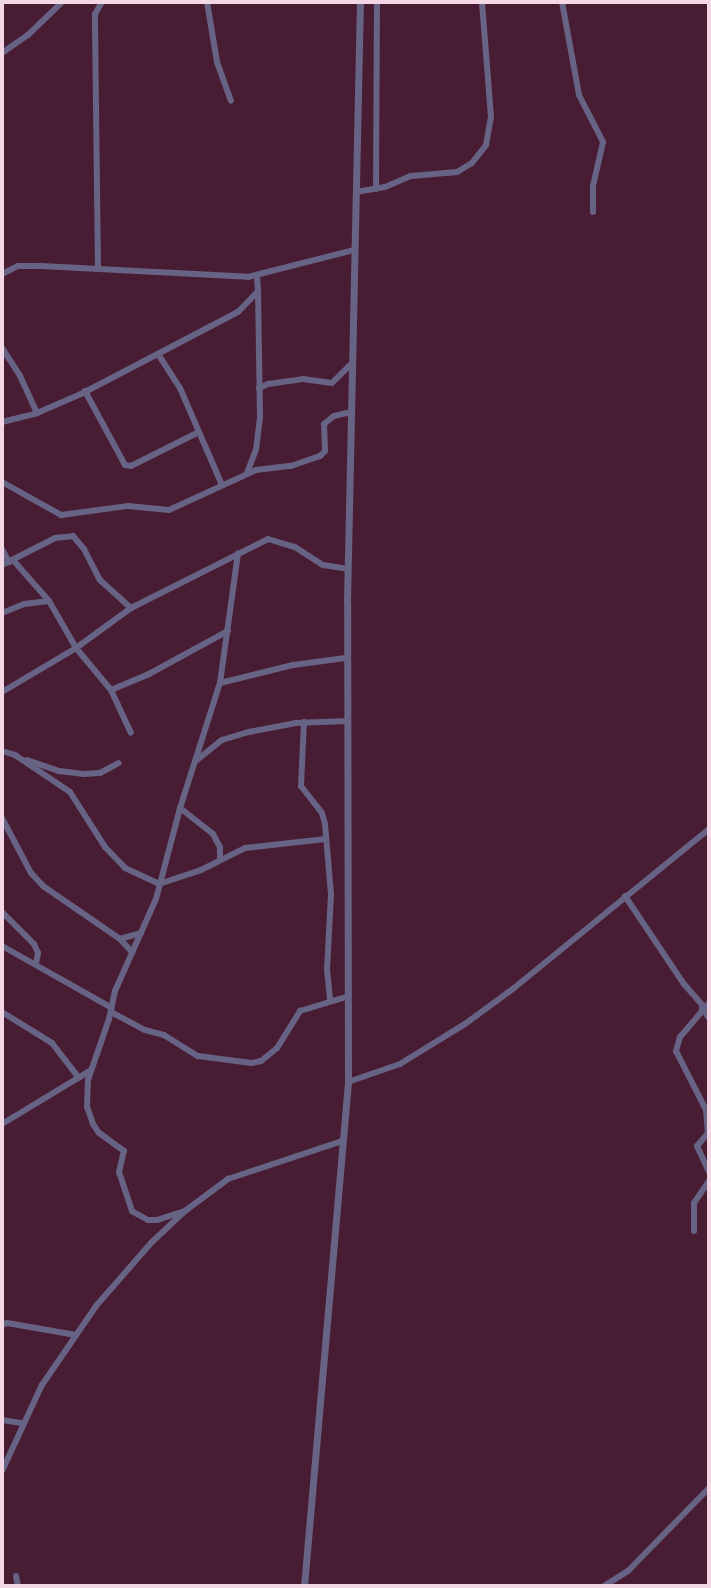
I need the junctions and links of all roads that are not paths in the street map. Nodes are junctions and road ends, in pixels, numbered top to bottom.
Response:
1 (62, 2) edge
2 (102, 2) edge
3 (208, 2) edge
4 (376, 2) edge
5 (482, 2) edge
6 (562, 2) edge
7 (360, 3) edge
8 (2, 53) edge
9 (231, 101) dead end
10 (376, 189) junction
11 (356, 192) junction
12 (593, 212) dead end
13 (355, 250) junction
14 (98, 269) junction
15 (2, 274) edge
16 (257, 275) junction
17 (258, 290) junction
18 (2, 348) edge
19 (158, 354) junction
20 (350, 365) junction
21 (259, 388) junction
22 (85, 391) junction
23 (351, 412) junction
24 (37, 413) junction
25 (2, 422) edge
26 (199, 432) junction
27 (245, 478) junction
28 (2, 482) edge
29 (222, 485) junction
30 (2, 549) edge
31 (238, 553) junction
32 (11, 561) junction
33 (2, 565) edge
34 (348, 569) junction
35 (49, 601) junction
36 (131, 608) junction
37 (2, 613) edge
38 (228, 631) junction
39 (76, 648) junction
40 (346, 658) junction
41 (220, 683) junction
42 (111, 690) junction
43 (2, 692) edge
44 (347, 721) junction
45 (304, 722) junction
46 (131, 733) dead end
47 (2, 751) edge
48 (15, 755) junction
49 (197, 761) junction
50 (119, 763) dead end
51 (180, 808) junction
52 (2, 818) edge
53 (709, 829) edge
54 (325, 839) junction
55 (220, 860) junction
56 (159, 884) junction
57 (625, 896) junction
58 (2, 912) edge
59 (143, 932) junction
60 (120, 939) junction
61 (2, 946) edge
62 (132, 952) junction
63 (36, 963) junction
64 (349, 996) junction
65 (330, 1002) junction
66 (705, 1006) edge
67 (111, 1010) junction
68 (2, 1012) edge
69 (709, 1018) edge
70 (92, 1069) junction
71 (79, 1078) junction
72 (348, 1082) junction
73 (2, 1124) edge
74 (342, 1142) junction
75 (709, 1172) edge
76 (709, 1181) edge
77 (185, 1211) junction
78 (694, 1231) dead end
79 (2, 1325) edge
80 (76, 1335) junction
81 (2, 1420) edge
82 (22, 1423) junction
83 (2, 1471) edge
84 (709, 1488) edge
85 (16, 1576) dead end
86 (18, 1586) edge
87 (304, 1586) edge
88 (604, 1586) edge

1 - 8 street
2 - 14 street
3 - 9 street
4 - 7 street
4 - 10 street
5 - 10 street
6 - 12 street
7 - 11 street
10 - 11 street
11 - 13 street
13 - 16 street
13 - 20 street
14 - 15 street
14 - 16 street
16 - 17 street
17 - 19 street
17 - 21 street
18 - 24 street
19 - 22 street
19 - 26 street
20 - 21 street
20 - 23 street
21 - 27 street
22 - 24 street
22 - 26 street
23 - 27 street
23 - 34 street
24 - 25 street
26 - 29 street
27 - 29 street
28 - 29 street
30 - 32 street
31 - 34 street
31 - 36 street
31 - 38 street
32 - 33 street
32 - 35 street
32 - 36 street
34 - 40 street
35 - 37 street
35 - 39 street
36 - 39 street
38 - 41 street
38 - 42 street
39 - 42 street
39 - 43 street
40 - 41 street
40 - 44 street
41 - 49 street
42 - 46 street
44 - 45 street
44 - 64 street
45 - 49 street
45 - 54 street
47 - 48 street
48 - 50 street
48 - 56 street
49 - 51 street
51 - 55 street
51 - 56 street
52 - 60 street
53 - 57 street
54 - 55 street
54 - 65 street
55 - 56 street
56 - 59 street
57 - 66 street
57 - 72 street
58 - 63 street
59 - 60 street
59 - 62 street
60 - 62 street
61 - 63 street
62 - 67 street
63 - 67 street
64 - 65 street
64 - 72 street
65 - 67 street
66 - 69 street
66 - 75 street
67 - 70 street
68 - 71 street
70 - 71 street
70 - 77 street
71 - 73 street
72 - 74 street
74 - 77 street
74 - 87 street
76 - 78 street
77 - 80 street
79 - 80 street
80 - 82 street
81 - 82 street
82 - 83 street
84 - 88 street
85 - 86 street

